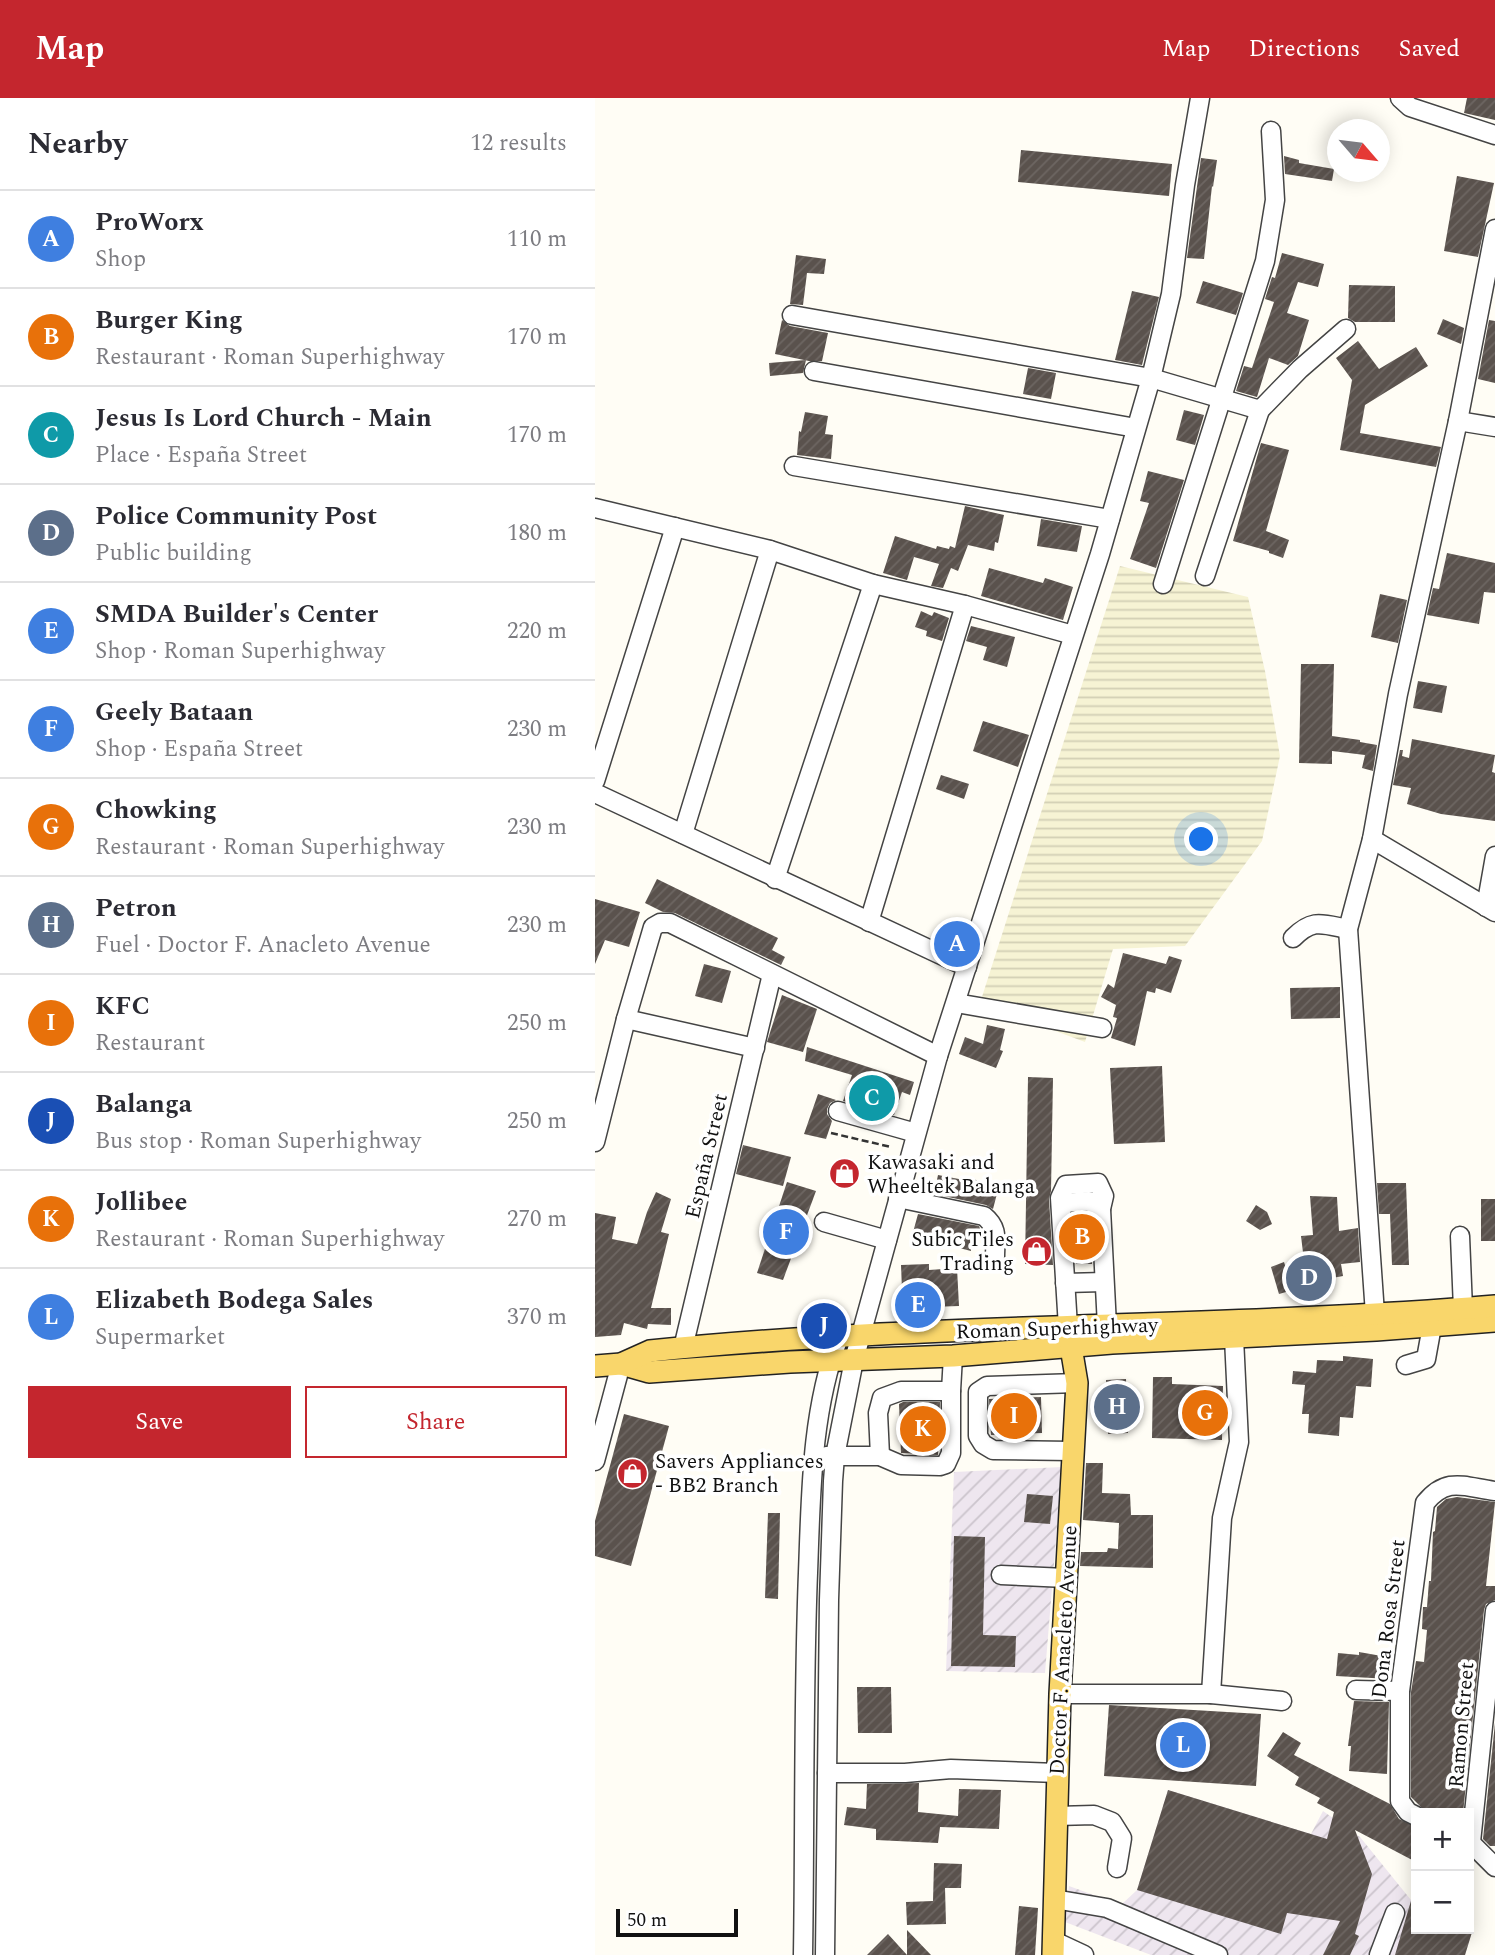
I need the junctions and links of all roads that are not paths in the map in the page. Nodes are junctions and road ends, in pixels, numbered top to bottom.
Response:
1 (1200, 98) edge
2 (1401, 98) edge
3 (1431, 106) edge
4 (1271, 131) dead end
5 (1495, 135) edge
6 (1495, 229) edge
7 (792, 315) dead end
8 (1346, 329) dead end
9 (814, 371) dead end
10 (1151, 378) junction
11 (1220, 400) junction
12 (1260, 410) junction
13 (1458, 421) junction
14 (1495, 427) edge
15 (1136, 428) junction
16 (794, 466) dead end
17 (595, 508) edge
18 (1110, 519) junction
19 (675, 527) junction
20 (770, 550) junction
21 (1205, 576) dead end
22 (873, 584) junction
23 (1163, 584) dead end
24 (965, 605) junction
25 (1073, 635) junction
26 (595, 781) edge
27 (595, 793) edge
28 (683, 834) junction
29 (1372, 839) junction
30 (1495, 856) edge
31 (775, 878) junction
32 (1490, 910) edge
33 (869, 922) junction
34 (1347, 929) junction
35 (1293, 938) dead end
36 (967, 967) junction
37 (772, 974) junction
38 (956, 1003) junction
39 (626, 1018) junction
40 (1102, 1028) dead end
41 (755, 1048) junction
42 (938, 1056) junction
43 (838, 1111) dead end
44 (916, 1133) junction
45 (595, 1142) edge
46 (898, 1198) junction
47 (824, 1222) dead end
48 (1460, 1236) dead end
49 (887, 1240) junction
50 (995, 1258) dead end
51 (1104, 1282) junction
52 (1065, 1283) junction
53 (1495, 1306) edge
54 (1463, 1308) junction
55 (1375, 1314) junction
56 (1495, 1321) edge
57 (1107, 1326) junction
58 (1432, 1326) junction
59 (861, 1335) junction
60 (839, 1337) junction
61 (1069, 1337) junction
62 (1234, 1338) junction
63 (683, 1348) junction
64 (953, 1356) junction
65 (854, 1360) junction
66 (830, 1361) junction
67 (621, 1364) junction
68 (1406, 1365) dead end
69 (595, 1366) edge
70 (1077, 1383) junction
71 (951, 1391) junction
72 (1072, 1451) junction
73 (835, 1456) junction
74 (880, 1456) junction
75 (812, 1457) junction
76 (595, 1461) edge
77 (1495, 1491) edge
78 (1001, 1576) dead end
79 (1066, 1578) junction
80 (1495, 1611) edge
81 (1356, 1690) dead end
82 (1400, 1691) junction
83 (1060, 1694) junction
84 (1211, 1694) junction
85 (1282, 1700) dead end
86 (827, 1773) junction
87 (1057, 1773) junction
88 (1474, 1808) edge
89 (1411, 1814) edge
90 (1056, 1816) junction
91 (1474, 1846) edge
92 (1495, 1867) edge
93 (1117, 1868) dead end
94 (1054, 1899) junction
95 (804, 1909) junction
96 (825, 1910) junction
97 (1395, 1913) dead end
98 (1053, 1948) edge
99 (803, 1955) edge
100 (825, 1955) edge
101 (1084, 1955) edge
102 (1218, 1955) edge
103 (1379, 1955) edge

1 - 10 street
2 - 3 street
3 - 5 street
4 - 11 street
6 - 13 street
7 - 10 street
8 - 12 street
9 - 15 street
10 - 11 street
10 - 15 street
11 - 12 street
11 - 23 street
12 - 21 street
13 - 14 street
13 - 29 street
15 - 18 street
16 - 18 street
17 - 19 street
18 - 25 street
19 - 20 street
19 - 26 street
20 - 22 street
20 - 28 street
22 - 24 street
22 - 31 street
24 - 25 street
24 - 33 street
25 - 36 street
27 - 28 street
28 - 31 street
29 - 32 street
29 - 34 street
30 - 32 street
31 - 33 street
33 - 36 street
34 - 35 street
34 - 55 street
36 - 38 street
37 - 39 street
37 - 41 street, España Street
37 - 42 street
38 - 40 street
38 - 42 street
39 - 41 street
39 - 45 street
41 - 63 street, España Street
42 - 44 street
43 - 44 street
44 - 46 street
46 - 49 street
46 - 50 street
47 - 49 street
48 - 54 street
49 - 59 street
51 - 52 street
51 - 52 street
51 - 57 street
52 - 61 street
53 - 54 main road, Roman Superhighway
54 - 55 main road, Roman Superhighway
55 - 57 main road, Roman Superhighway
56 - 58 main road, Roman Superhighway
57 - 61 main road, Roman Superhighway
58 - 62 main road, Roman Superhighway
58 - 68 street
59 - 60 main road, Roman Superhighway
59 - 61 main road, Roman Superhighway
59 - 65 street
60 - 63 main road, Roman Superhighway
60 - 66 street
61 - 62 main road, Roman Superhighway
61 - 64 main road, Roman Superhighway
61 - 70 main road, Doctor F. Anacleto Avenue
62 - 84 street
63 - 67 main road, Roman Superhighway
64 - 65 main road, Roman Superhighway
64 - 71 street
65 - 66 main road, Roman Superhighway
65 - 73 street
66 - 67 main road, Roman Superhighway
66 - 75 street
67 - 69 main road, Roman Superhighway
67 - 76 street
70 - 72 main road, Doctor F. Anacleto Avenue
70 - 72 street
71 - 74 street
71 - 74 street
72 - 79 main road, Doctor F. Anacleto Avenue
73 - 74 street
73 - 75 street
73 - 86 street
75 - 95 street
77 - 82 street, Dona Rosa Street
78 - 79 street
79 - 83 main road, Doctor F. Anacleto Avenue
80 - 88 street, Ramon Street
81 - 82 street
82 - 89 street, Dona Rosa Street
83 - 84 street
83 - 87 main road, Doctor F. Anacleto Avenue
84 - 85 street
86 - 87 street
86 - 96 street
87 - 90 main road, Doctor F. Anacleto Avenue
90 - 93 street
90 - 94 main road, Doctor F. Anacleto Avenue
91 - 92 street
94 - 98 main road, Doctor F. Anacleto Avenue
94 - 102 street
95 - 96 street
95 - 99 street
96 - 100 street
97 - 103 street
98 - 101 street

